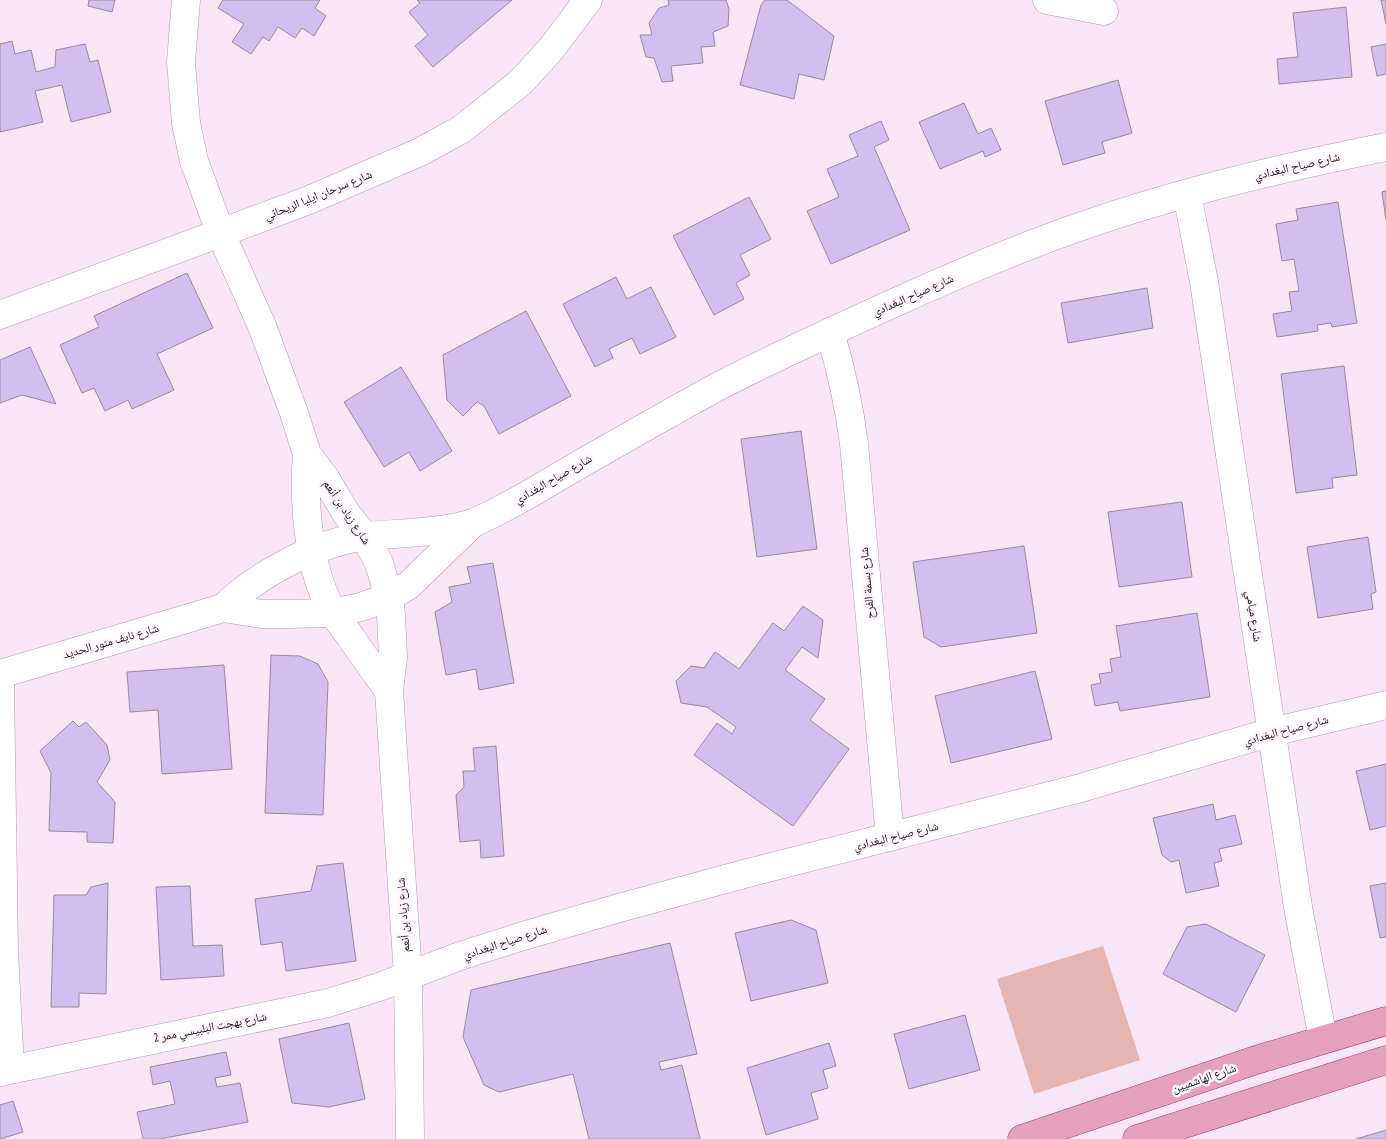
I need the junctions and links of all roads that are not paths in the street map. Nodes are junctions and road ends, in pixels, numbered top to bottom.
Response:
1 (186, 0) edge
2 (588, 0) edge
3 (1047, 0) edge
4 (1104, 11) dead end
5 (1386, 147) edge
6 (1187, 194) junction
7 (221, 234) junction
8 (0, 315) edge
9 (830, 332) junction
10 (307, 454) junction
11 (473, 523) junction
12 (365, 537) junction
13 (313, 551) junction
14 (388, 597) junction
15 (223, 608) junction
16 (333, 613) junction
17 (0, 674) edge
18 (0, 685) edge
19 (389, 691) junction
20 (1386, 705) edge
21 (1272, 732) junction
22 (890, 837) junction
23 (408, 975) junction
24 (1386, 1021) edge
25 (1324, 1039) junction
26 (1386, 1060) edge
27 (5, 1070) edge
28 (410, 1139) edge
29 (1022, 1139) edge
30 (1136, 1139) edge

1 - 7 street, شارع زياد بن أنعم
2 - 7 street, شارع سرحان ايليا الريحاني
3 - 4 street
5 - 6 street, شارع صياح البغدادي
6 - 9 street, شارع صياح البغدادي
6 - 21 street, شارع ميامي
7 - 8 street, شارع سرحان ايليا الريحاني
7 - 10 street, شارع زياد بن أنعم
9 - 11 street, شارع صياح البغدادي
9 - 22 street, شارع بسمة الفرح
10 - 12 street, شارع زياد بن أنعم
10 - 13 street, شارع زياد بن أنعم
11 - 12 street, شارع صياح البغدادي
11 - 14 street, شارع صياح البغدادي
12 - 13 street, شارع صياح البغدادي
12 - 14 street, شارع زياد بن أنعم
13 - 15 street, شارع نايف منور الحديد
13 - 16 street, شارع زياد بن أنعم
14 - 16 street, شارع صياح البغدادي
14 - 19 street, شارع زياد بن أنعم
15 - 16 street, شارع نايف منور الحديد
15 - 17 street, شارع نايف منور الحديد
16 - 19 street, شارع زياد بن أنعم
18 - 27 street
19 - 23 street, شارع زياد بن أنعم
20 - 21 street, شارع صياح البغدادي
21 - 22 street, شارع صياح البغدادي
21 - 25 street, شارع ميامي
22 - 23 street, شارع صياح البغدادي
23 - 27 street, شارع بهجت البلبيسي ممر 2
23 - 28 street, شارع زياد بن أنعم
24 - 25 main road, شارع الهاشميين
25 - 29 main road, شارع الهاشميين
26 - 30 main road

